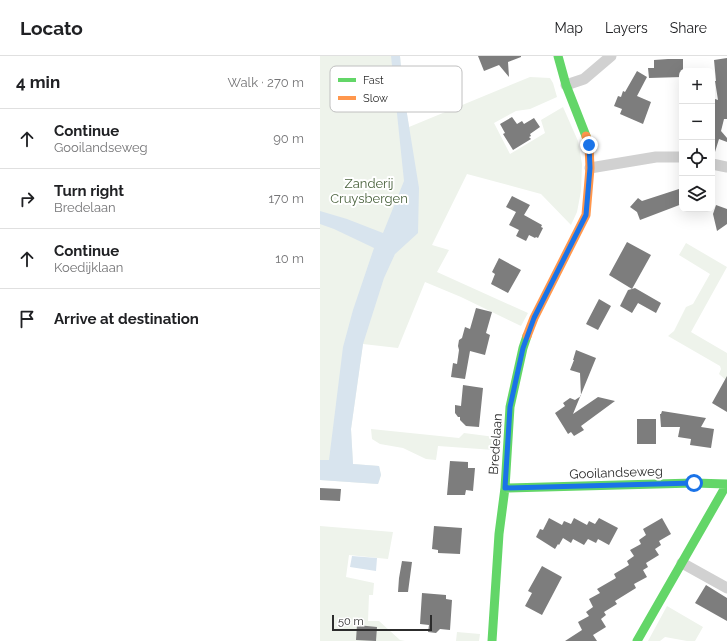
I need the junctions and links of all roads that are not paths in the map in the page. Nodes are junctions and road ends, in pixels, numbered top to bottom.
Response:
1 (558, 56) edge
2 (611, 56) edge
3 (566, 85) junction
4 (679, 156) edge
5 (715, 165) edge
6 (727, 167) edge
7 (590, 168) junction
8 (727, 484) edge
9 (505, 488) junction
10 (682, 564) junction
11 (727, 588) edge
12 (492, 641) edge
13 (637, 641) edge

1 - 3 main road, Bredelaan
2 - 3 street
3 - 7 main road, Bredelaan
4 - 7 street
5 - 6 street
7 - 9 main road, Bredelaan
8 - 9 main road, Gooilandseweg
8 - 10 main road
9 - 12 main road, Bredelaan
10 - 11 street
10 - 13 main road

